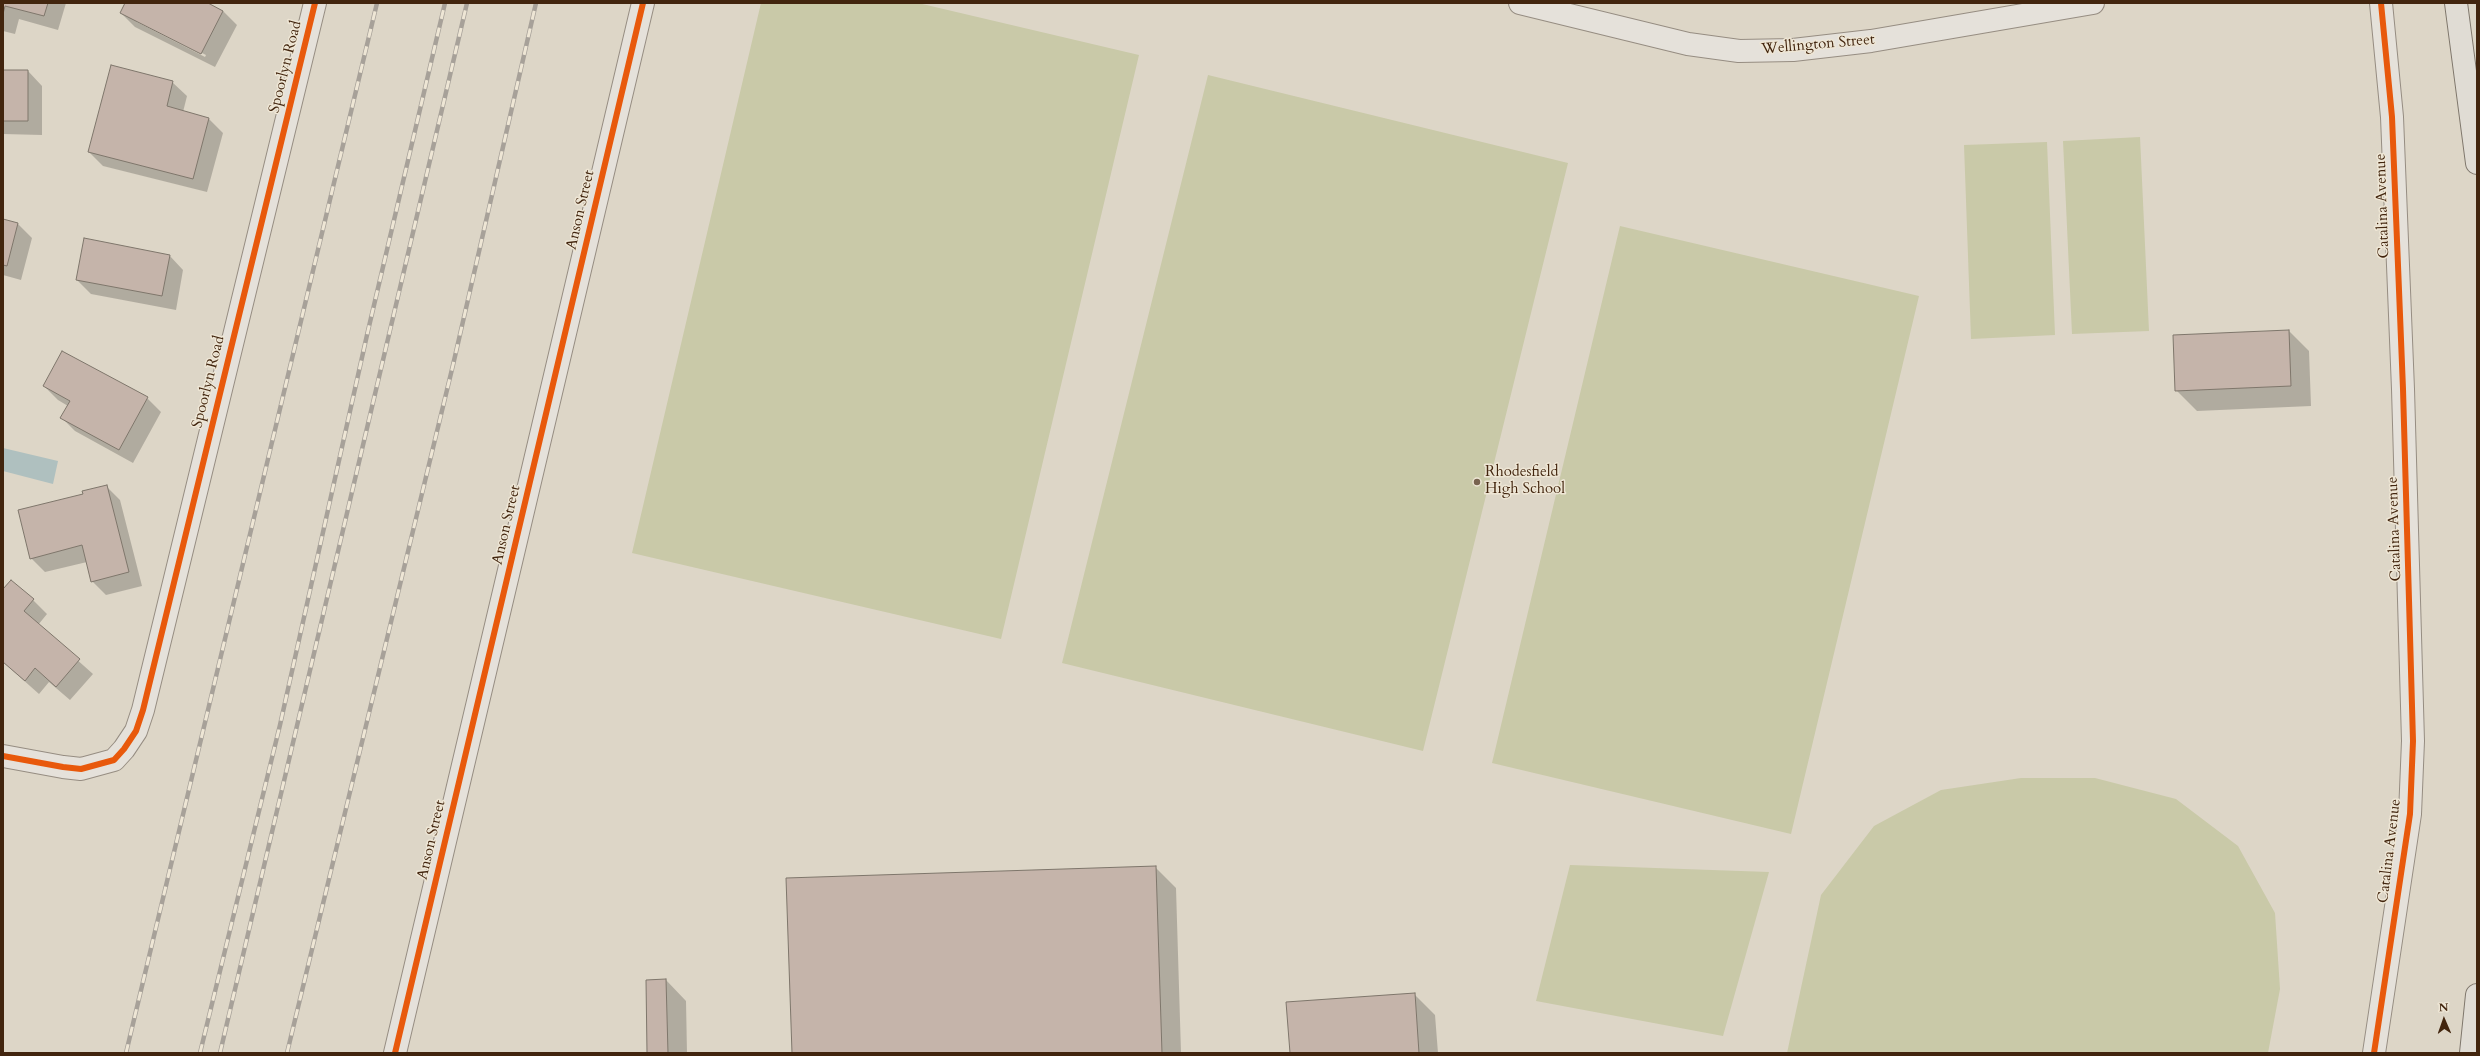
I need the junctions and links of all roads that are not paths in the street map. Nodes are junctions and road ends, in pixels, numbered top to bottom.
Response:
1 (315, 3) edge
2 (643, 3) edge
3 (1520, 3) edge
4 (2093, 3) edge
5 (2381, 3) edge
6 (2456, 3) edge
7 (2477, 163) edge
8 (3, 756) edge
9 (2477, 995) edge
10 (395, 1053) edge
11 (2374, 1053) edge
12 (2471, 1053) edge

1 - 8 street, Spoorlyn Road
2 - 10 street, Anson Street
3 - 4 street, Wellington Street
5 - 11 street, Catalina Avenue
6 - 7 main road
9 - 12 main road

